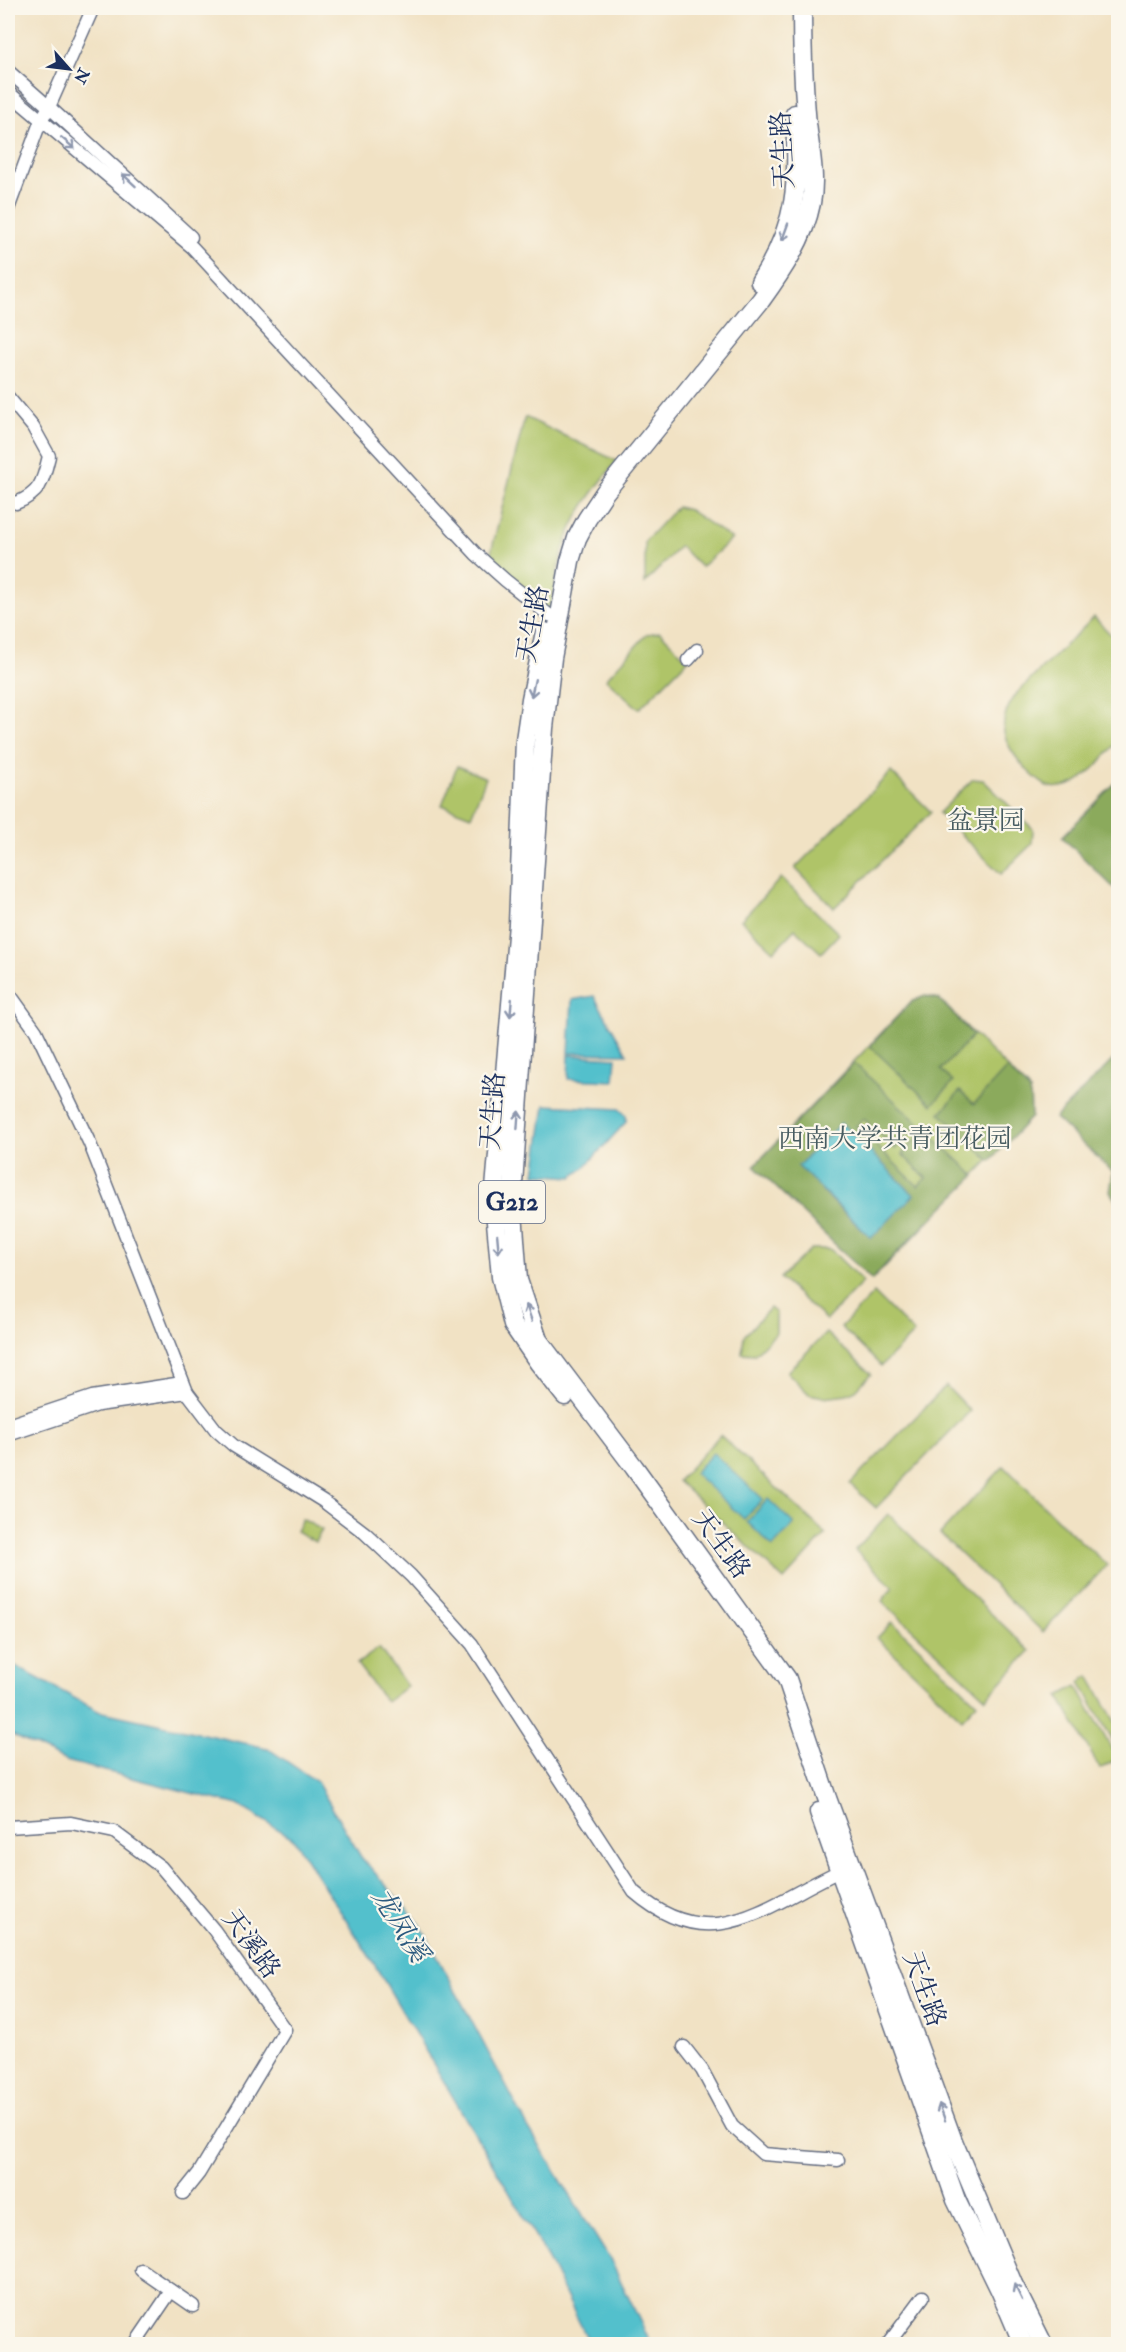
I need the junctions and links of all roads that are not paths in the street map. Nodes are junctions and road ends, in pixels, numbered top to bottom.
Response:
1 (93, 8) edge
2 (791, 8) edge
3 (802, 8) edge
4 (8, 71) edge
5 (8, 92) edge
6 (49, 106) junction
7 (41, 120) junction
8 (8, 209) edge
9 (269, 330) junction
10 (8, 397) edge
11 (8, 500) edge
12 (549, 615) junction
13 (697, 650) dead end
14 (688, 660) dead end
15 (8, 992) edge
16 (185, 1387) junction
17 (8, 1425) edge
18 (8, 1435) edge
19 (8, 1827) edge
20 (845, 1869) junction
21 (684, 2047) dead end
22 (838, 2160) dead end
23 (183, 2193) dead end
24 (141, 2271) dead end
25 (171, 2291) junction
26 (923, 2297) dead end
27 (193, 2306) dead end
28 (135, 2344) edge
29 (888, 2344) edge
30 (1023, 2344) edge
31 (1043, 2344) edge

1 - 6 street
2 -> 12 highway, 天生路 / G212
20 -> 3 highway, 天生路 / G212
4 - 6 street
5 - 7 street
6 - 7 street
9 -> 6 street
7 - 8 street
7 -> 9 street
9 - 12 street
10 - 11 street
12 -> 20 highway, 天生路 / G212
13 - 14 street
15 - 16 street
16 - 17 street
16 - 18 street
16 - 20 street
19 - 23 street, 天溪路
20 - 30 highway, 天生路 / G212
31 -> 20 highway, 天生路 / G212
21 - 22 street
24 - 25 street
25 - 27 street
25 - 28 street
26 - 29 street

